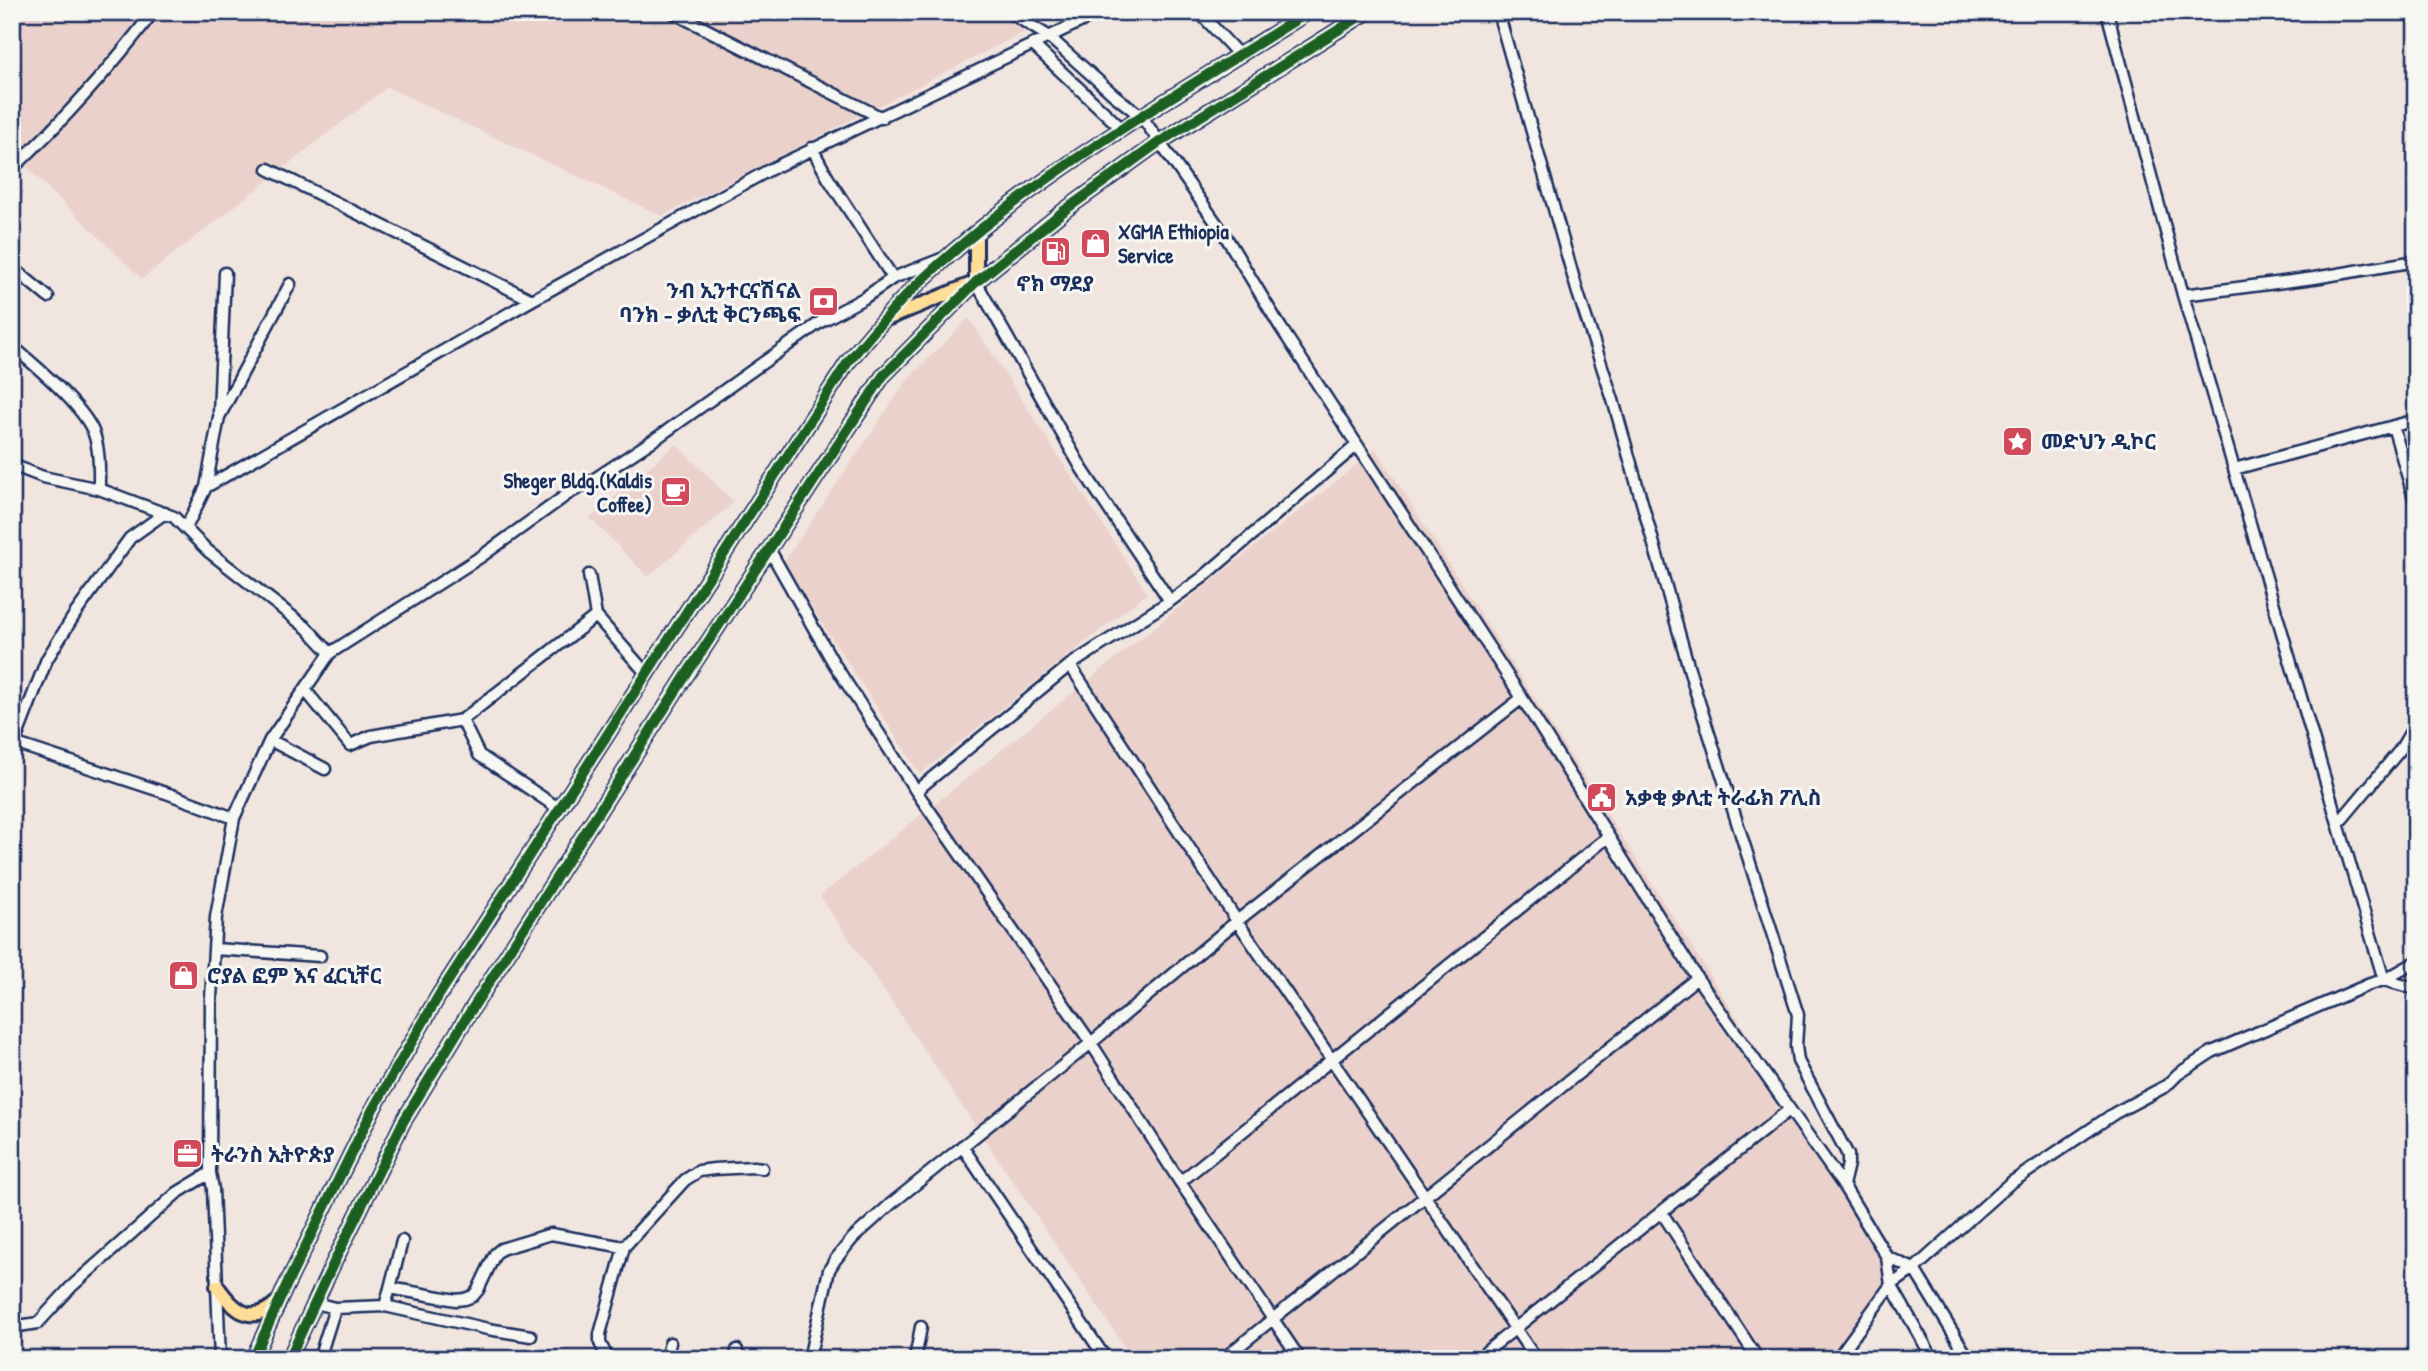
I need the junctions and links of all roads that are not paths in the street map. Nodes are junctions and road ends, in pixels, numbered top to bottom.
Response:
1 (153, 12) edge
2 (672, 12) edge
3 (1009, 12) edge
4 (1101, 12) edge
5 (1199, 12) edge
6 (1308, 12) edge
7 (1367, 12) edge
8 (1498, 12) edge
9 (2107, 12) edge
10 (1048, 36) junction
11 (1032, 44) junction
12 (1240, 56) junction
13 (1142, 117) junction
14 (881, 118) junction
15 (1122, 129) junction
16 (1158, 143) junction
17 (812, 148) junction
18 (12, 169) edge
19 (268, 169) dead end
20 (976, 233) junction
21 (950, 256) junction
22 (2416, 261) edge
23 (12, 267) edge
24 (225, 273) dead end
25 (893, 278) junction
26 (976, 282) junction
27 (290, 284) dead end
28 (2183, 295) junction
29 (48, 297) dead end
30 (532, 300) junction
31 (882, 321) junction
32 (12, 346) edge
33 (219, 417) junction
34 (2416, 420) edge
35 (2393, 426) junction
36 (1357, 445) junction
37 (12, 465) edge
38 (2234, 469) junction
39 (206, 487) junction
40 (99, 489) junction
41 (2416, 505) edge
42 (165, 513) junction
43 (186, 528) junction
44 (769, 549) junction
45 (589, 575) dead end
46 (1170, 601) junction
47 (596, 616) junction
48 (330, 653) junction
49 (1070, 665) junction
50 (646, 673) junction
51 (306, 691) junction
52 (1522, 698) junction
53 (462, 720) junction
54 (2416, 723) edge
55 (270, 740) junction
56 (13, 746) edge
57 (326, 769) dead end
58 (916, 792) junction
59 (558, 808) junction
60 (234, 818) junction
61 (2338, 824) junction
62 (1608, 836) junction
63 (1237, 921) junction
64 (214, 949) junction
65 (320, 956) dead end
66 (2416, 962) edge
67 (1698, 978) junction
68 (2384, 980) junction
69 (2416, 989) edge
70 (1091, 1043) junction
71 (1333, 1059) junction
72 (1789, 1110) junction
73 (962, 1146) junction
74 (762, 1168) dead end
75 (210, 1172) junction
76 (1180, 1182) junction
77 (1843, 1185) junction
78 (1424, 1195) junction
79 (1662, 1213) junction
80 (401, 1241) dead end
81 (624, 1247) junction
82 (1887, 1257) junction
83 (1914, 1269) junction
84 (1891, 1285) junction
85 (217, 1286) junction
86 (390, 1288) junction
87 (279, 1301) junction
88 (315, 1303) junction
89 (385, 1306) junction
90 (335, 1308) junction
91 (1273, 1319) junction
92 (12, 1327) edge
93 (921, 1327) dead end
94 (1514, 1327) junction
95 (531, 1336) dead end
96 (670, 1343) dead end
97 (220, 1359) edge
98 (253, 1359) edge
99 (289, 1359) edge
100 (319, 1359) edge
101 (608, 1359) edge
102 (666, 1359) edge
103 (809, 1359) edge
104 (915, 1359) edge
105 (1106, 1359) edge
106 (1223, 1359) edge
107 (1300, 1359) edge
108 (1478, 1359) edge
109 (1536, 1359) edge
110 (1758, 1359) edge
111 (1837, 1359) edge
112 (1933, 1359) edge
113 (1969, 1359) edge

1 - 18 street
2 - 14 street
3 - 10 street
4 - 10 street
5 - 12 street
6 - 12 main road
7 - 16 main road
8 - 77 street
9 - 28 street
10 - 11 street
10 - 13 street
11 - 14 street
11 - 15 street
12 - 13 main road
13 - 15 main road
13 - 16 street
14 - 17 street
15 - 20 main road
16 - 26 main road
16 - 36 street
17 - 25 street
17 - 30 street
19 - 30 street
20 - 21 main road
20 - 26 main road
21 - 25 street
21 - 31 main road
22 - 28 street
23 - 29 street
24 - 33 street
25 - 48 street
26 - 31 main road
26 - 44 main road
26 - 46 street
27 - 33 street
28 - 38 street
30 - 39 street
31 - 50 main road
32 - 40 street
33 - 39 street
34 - 35 street
35 - 38 street
35 - 41 street
36 - 46 street
36 - 52 street
37 - 40 street
38 - 61 street
39 - 43 street
40 - 42 street
42 - 43 street
42 - 56 street
43 - 48 street
44 - 58 street
44 - 88 main road
45 - 47 street
46 - 49 street
47 - 50 street
47 - 53 street
48 - 51 street
49 - 58 street
49 - 63 street
50 - 59 main road
51 - 53 street
51 - 55 street
52 - 62 street
52 - 63 street
53 - 59 street
54 - 61 street
55 - 57 street
55 - 60 street
56 - 60 street
58 - 70 street
59 - 87 main road
60 - 64 street
61 - 68 street
62 - 67 street
62 - 71 street
63 - 70 street
63 - 71 street
64 - 65 street
64 - 75 street
66 - 68 street
67 - 72 street
67 - 78 street
68 - 69 street
68 - 83 street
70 - 73 street
70 - 76 street
71 - 76 street
71 - 78 street
72 - 77 street
72 - 79 street
73 - 103 street
73 - 105 street
74 - 81 street
75 - 85 street
75 - 92 street
76 - 91 street
77 - 82 street
78 - 91 street
78 - 94 street
79 - 94 street
79 - 110 street
80 - 86 street
81 - 86 street
81 - 101 street
82 - 83 street
82 - 84 street
83 - 84 street
83 - 113 street
84 - 111 street
84 - 112 street
85 - 87 main road
85 - 97 street
86 - 89 street
87 - 98 main road
88 - 90 street
88 - 99 main road
89 - 90 street
89 - 95 street
90 - 100 street
91 - 106 street
91 - 107 street
93 - 104 street
94 - 108 street
94 - 109 street
96 - 102 street

